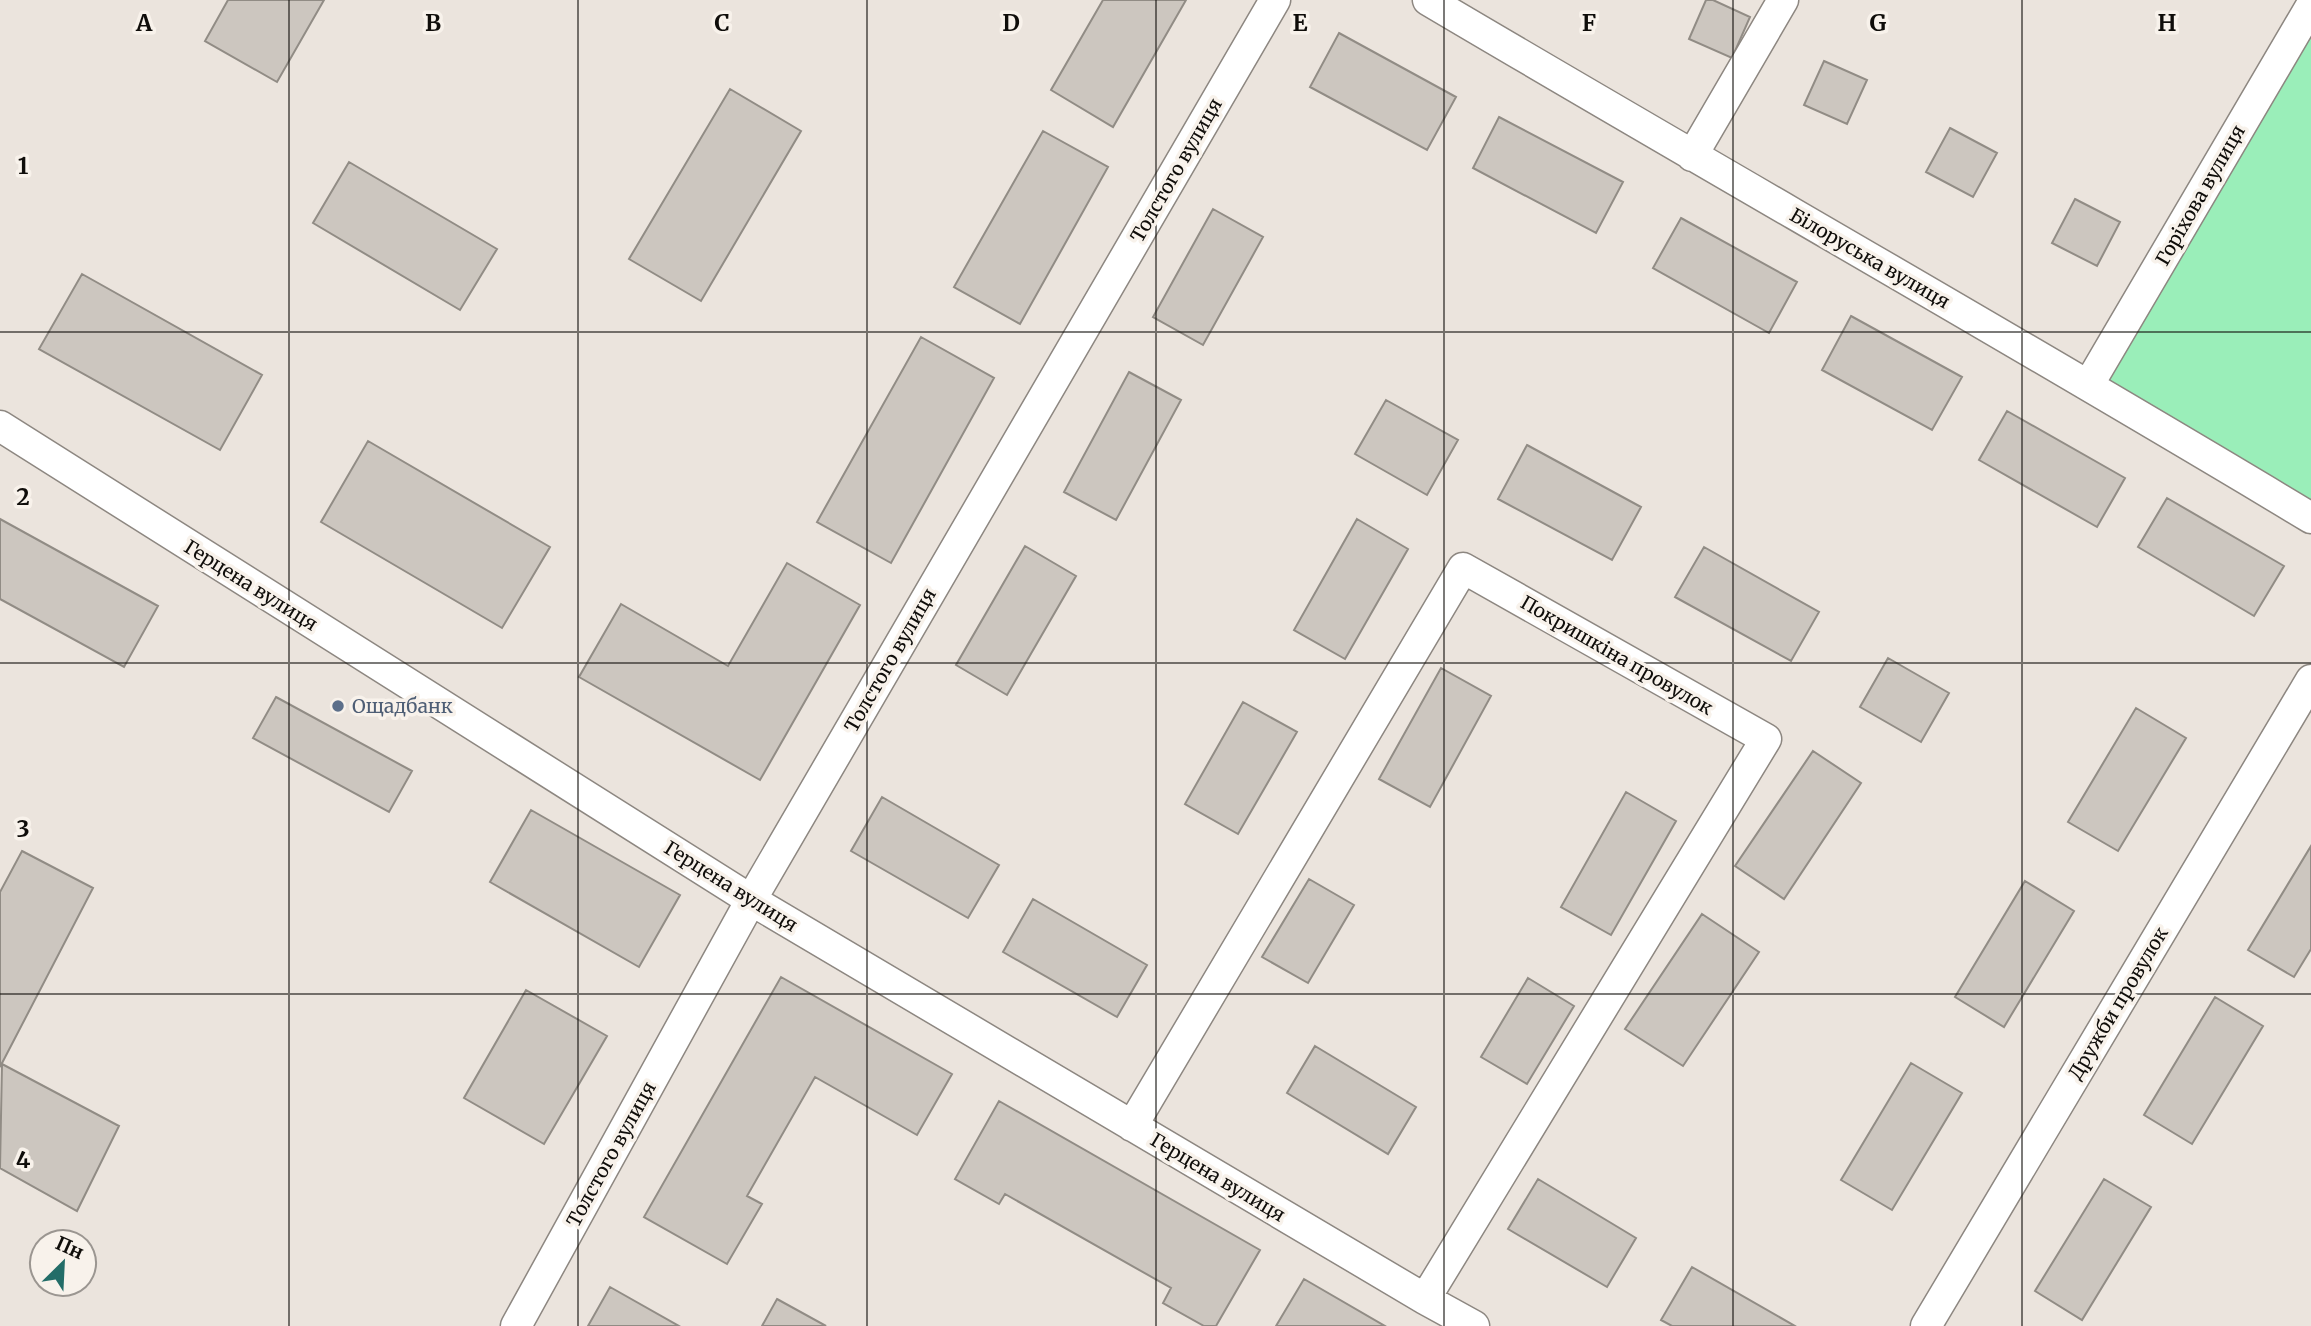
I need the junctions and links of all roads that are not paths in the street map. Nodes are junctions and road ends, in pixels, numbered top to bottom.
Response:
1 (1275, 0) edge
2 (1428, 0) edge
3 (1783, 0) edge
4 (2311, 6) edge
5 (1692, 156) junction
6 (2089, 384) junction
7 (0, 426) edge
8 (2311, 518) edge
9 (2311, 680) edge
10 (751, 900) junction
11 (1132, 1126) junction
12 (1425, 1299) junction
13 (516, 1326) edge
14 (1474, 1326) edge
15 (1926, 1326) edge

1 - 10 street, Толстого вулиця
2 - 5 street, Білоруська вулиця
3 - 5 street
4 - 6 street, Горіхова вулиця
5 - 6 street, Білоруська вулиця
6 - 8 street, Білоруська вулиця
7 - 10 street, Герцена вулиця
9 - 15 street, Дружби провулок
10 - 11 street, Герцена вулиця
10 - 13 street, Толстого вулиця
11 - 12 street, Герцена вулиця
11 - 12 street, Покришкіна провулок
12 - 14 street, Герцена вулиця

